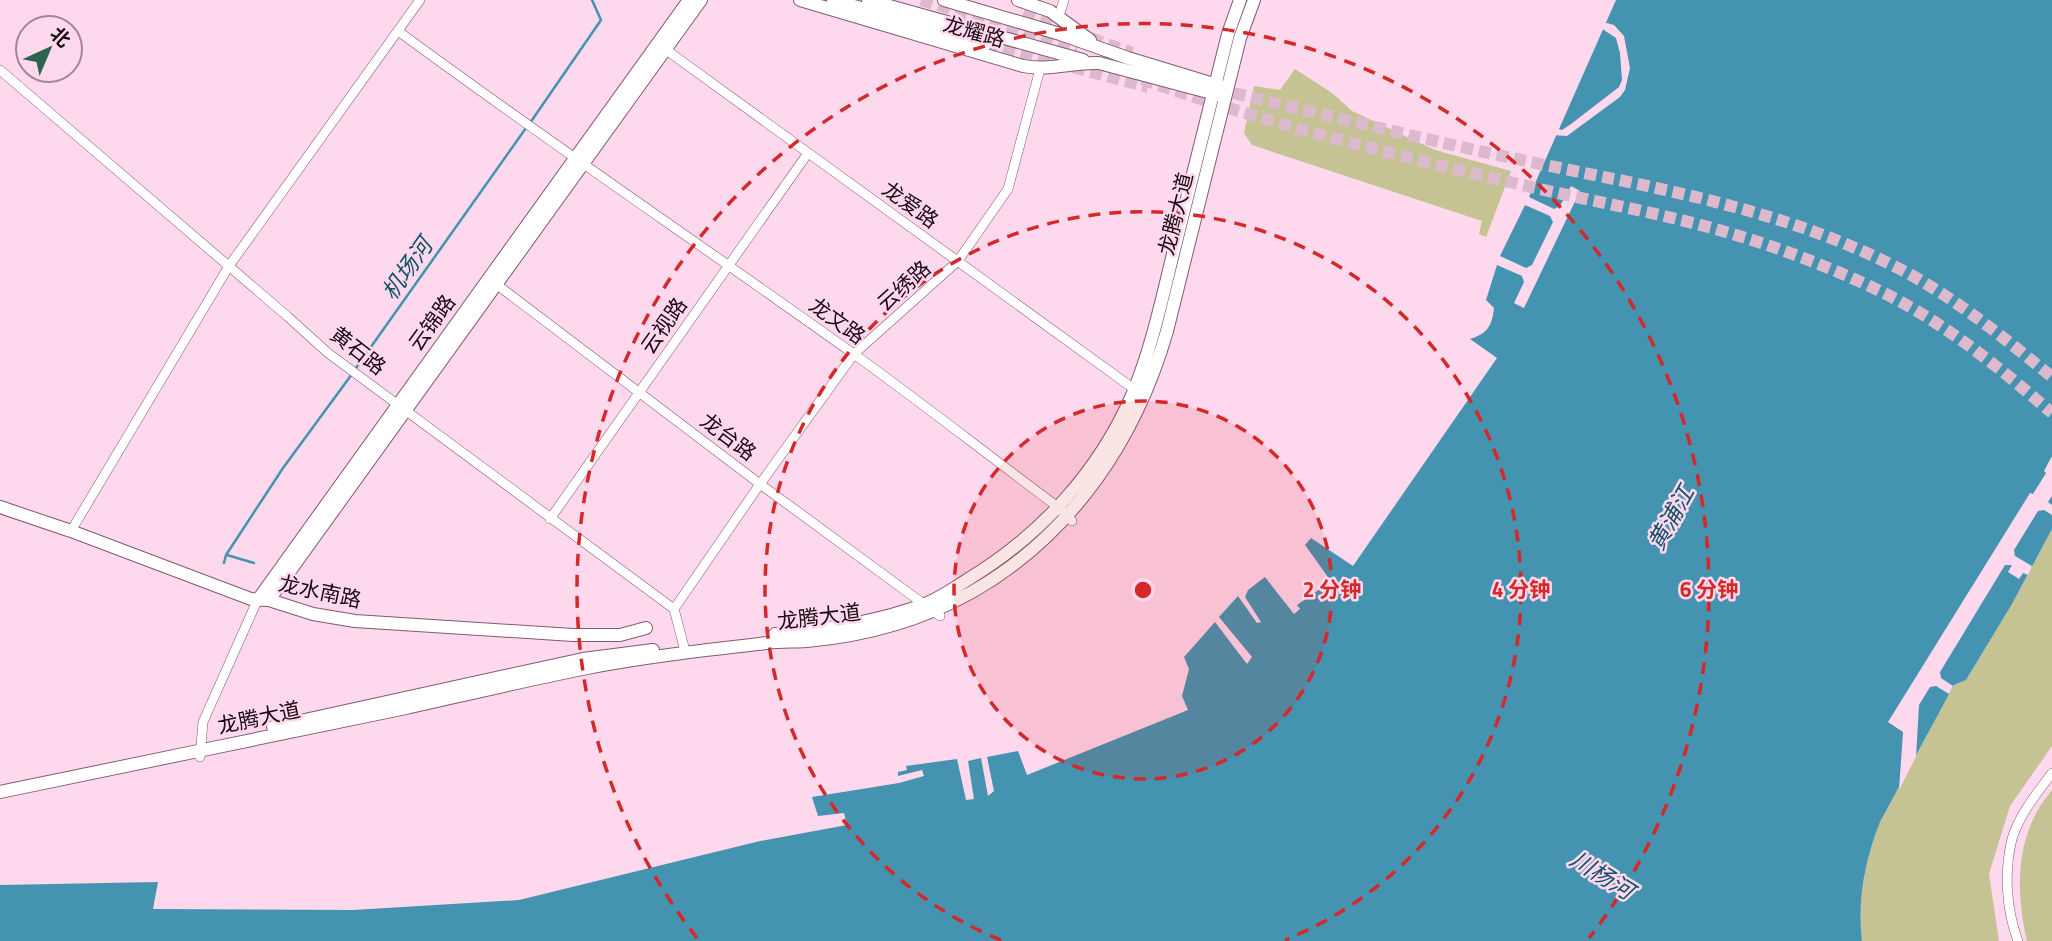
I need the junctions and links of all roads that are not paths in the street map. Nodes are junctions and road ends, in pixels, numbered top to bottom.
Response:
1 (420, 0) edge
2 (689, 0) edge
3 (701, 0) edge
4 (800, 0) edge
5 (833, 0) edge
6 (868, 0) edge
7 (944, 0) edge
8 (974, 0) edge
9 (1018, 0) edge
10 (1064, 0) edge
11 (1240, 0) edge
12 (1254, 0) edge
13 (1023, 14) tunnel mouth
14 (1059, 16) junction
15 (398, 31) junction
16 (986, 44) tunnel mouth
17 (665, 49) junction
18 (1128, 58) junction
19 (1099, 63) junction
20 (1040, 69) junction
21 (0, 70) edge
22 (1223, 92) junction
23 (808, 153) junction
24 (580, 160) junction
25 (958, 261) junction
26 (728, 265) junction
27 (229, 266) junction
28 (496, 285) junction
29 (854, 354) junction
30 (1134, 389) junction
31 (639, 392) junction
32 (400, 408) junction
33 (760, 484) junction
34 (0, 507) edge
35 (1066, 515) junction
36 (550, 519) junction
37 (71, 531) junction
38 (263, 600) junction
39 (674, 609) junction
40 (933, 610) junction
41 (646, 628) dead end
42 (686, 650) junction
43 (201, 750) junction
44 (2052, 773) edge
45 (0, 785) edge
46 (0, 792) edge
47 (2018, 941) edge

1 - 15 street
2 - 24 main road, 云锦路
3 - 17 main road, 云锦路
4 - 20 main road, 龙耀路
5 - 16 main road
6 - 19 main road, 龙耀路
7 - 18 main road, 龙耀路
8 - 13 main road
9 - 14 main road, 龙耀路
10 - 14 street
11 - 22 main road, 龙腾大道
12 - 22 main road, 龙腾大道
14 - 18 main road, 龙耀路
15 - 24 street, 龙文路
15 - 27 street
17 - 23 street, 龙爱路
17 - 24 main road, 云锦路
18 - 22 main road, 龙耀路
19 - 20 main road, 龙耀路
19 - 22 main road, 龙耀路
20 - 25 street, 云绣路
21 - 27 street, 黄石路
22 - 30 main road, 龙腾大道
22 - 35 main road, 龙腾大道
23 - 25 street, 龙爱路
23 - 26 street, 云视路
24 - 26 street, 龙文路
24 - 28 main road, 云锦路
24 - 32 main road, 云锦路
25 - 29 street, 云绣路
25 - 30 street, 龙爱路
26 - 29 street, 龙文路
26 - 31 street, 云视路
27 - 32 street, 黄石路
27 - 37 street
28 - 31 street, 龙台路
28 - 32 main road, 云锦路
29 - 33 street, 云绣路
29 - 35 street, 龙文路
30 - 35 main road, 龙腾大道
31 - 33 street, 龙台路
31 - 36 street, 云视路
32 - 36 street, 黄石路
32 - 38 main road, 云锦路
33 - 39 street, 云绣路
33 - 40 street, 龙台路
34 - 37 main road, 龙水南路
35 - 40 main road, 龙腾大道
36 - 39 street, 黄石路
37 - 38 main road, 龙水南路
38 - 41 main road, 龙水南路
38 - 43 street, 云锦路
39 - 42 street
40 - 42 main road, 龙腾大道
42 - 43 main road, 龙腾大道
43 - 45 main road, 龙腾大道
43 - 46 main road, 龙腾大道
44 - 47 street

